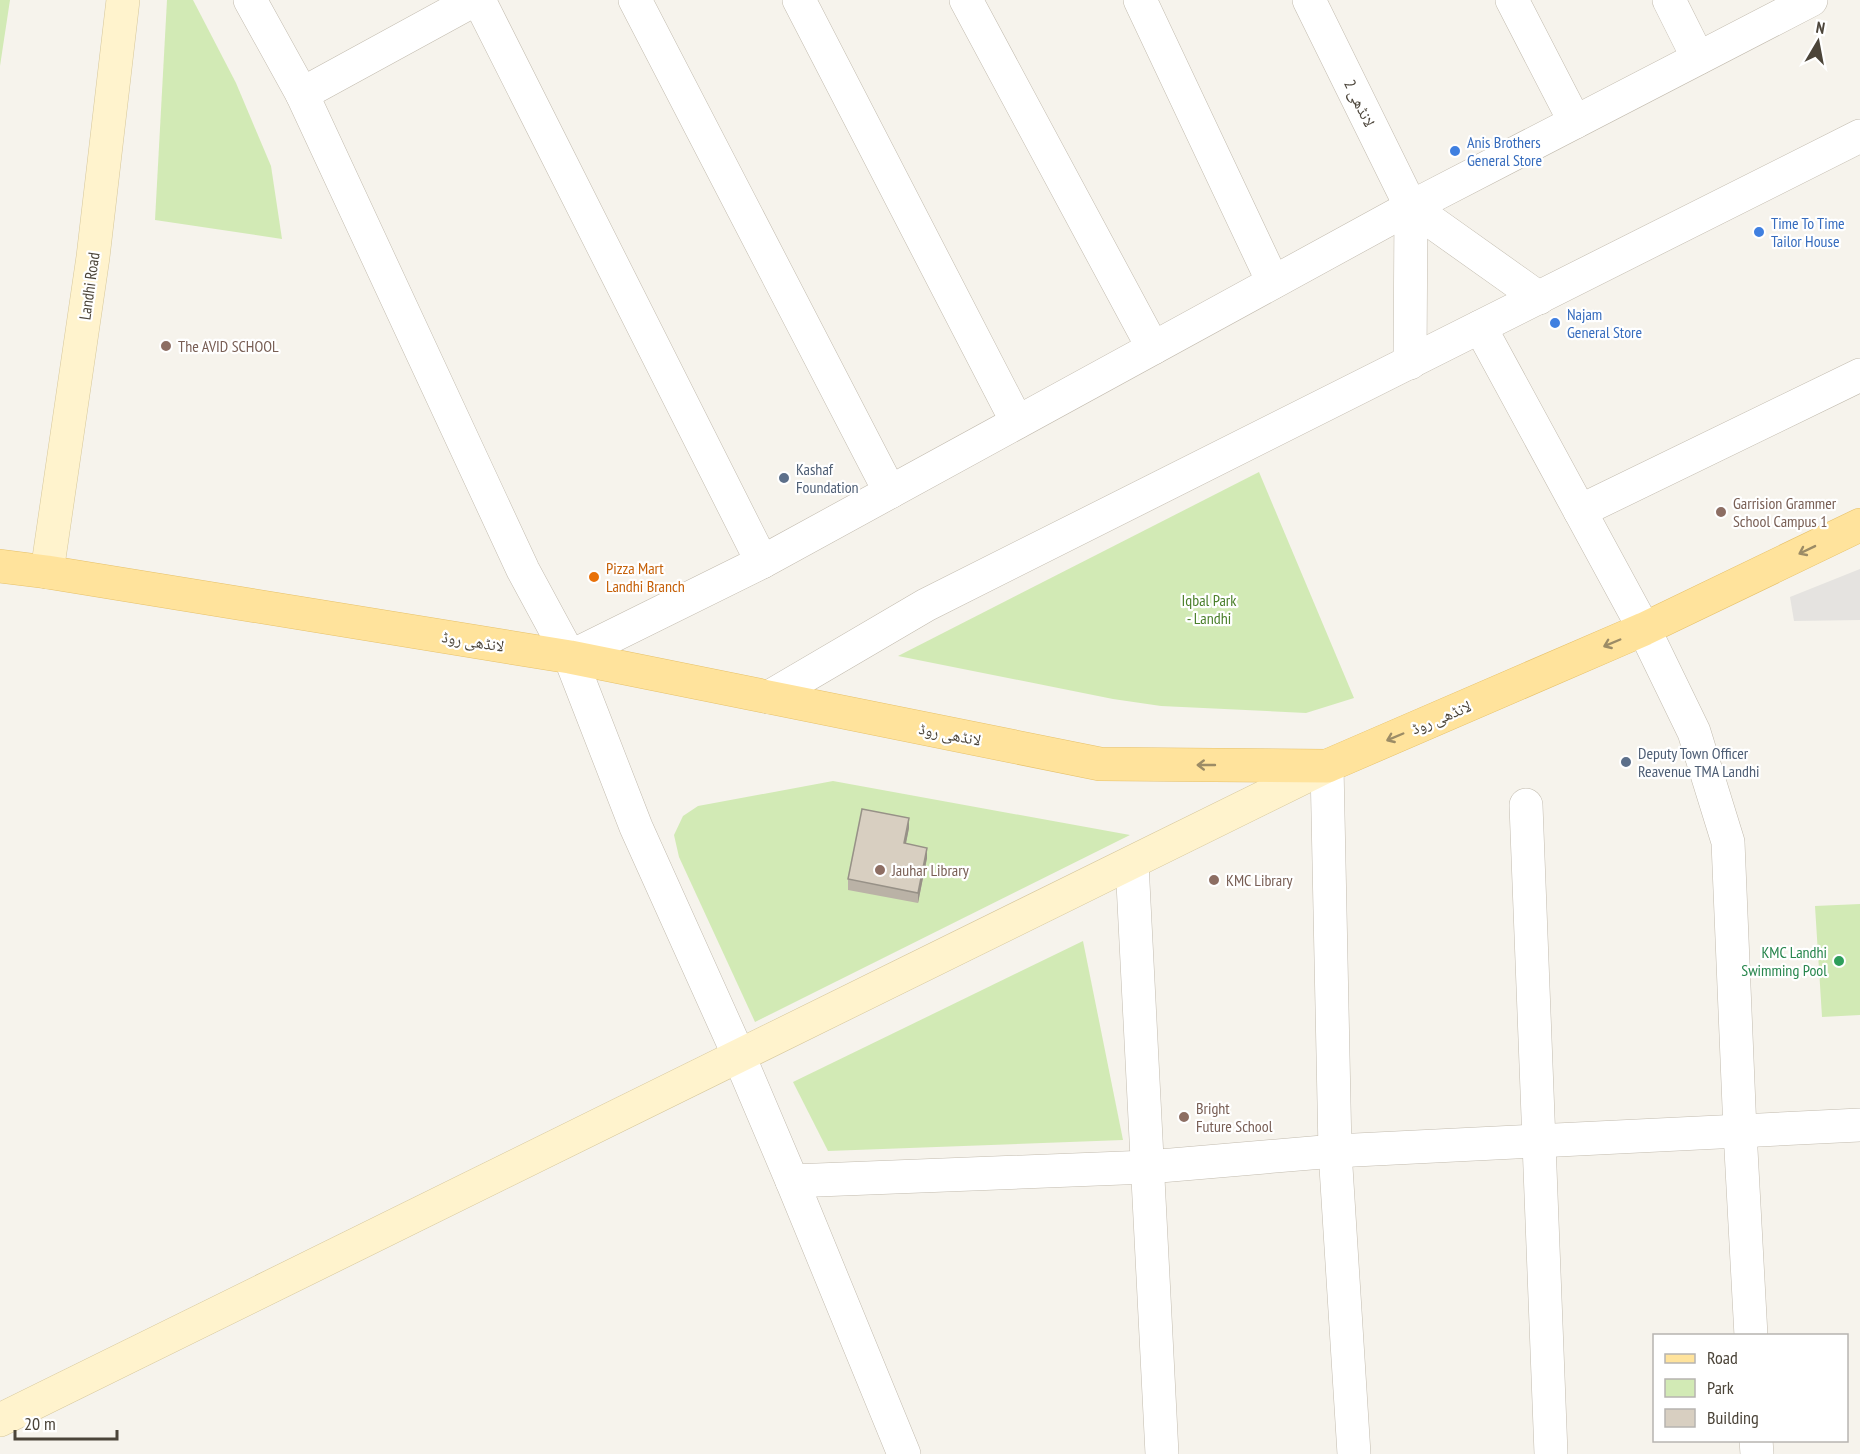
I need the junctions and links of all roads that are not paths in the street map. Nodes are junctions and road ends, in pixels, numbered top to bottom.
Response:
1 (123, 0) edge
2 (250, 0) edge
3 (474, 0) edge
4 (479, 0) edge
5 (635, 0) edge
6 (799, 0) edge
7 (966, 0) edge
8 (1140, 0) edge
9 (1309, 0) edge
10 (1512, 0) edge
11 (1669, 0) edge
12 (1811, 0) edge
13 (1698, 58) junction
14 (302, 94) junction
15 (1575, 122) junction
16 (1860, 136) edge
17 (1411, 207) junction
18 (1273, 282) junction
19 (1539, 298) junction
20 (1480, 327) junction
21 (1153, 348) junction
22 (1410, 363) junction
23 (1860, 375) edge
24 (1017, 422) junction
25 (890, 492) junction
26 (1580, 511) junction
27 (1860, 525) edge
28 (762, 562) junction
29 (0, 566) edge
30 (47, 572) junction
31 (1644, 630) junction
32 (570, 657) junction
33 (769, 697) junction
34 (1327, 766) junction
35 (1526, 805) dead end
36 (1132, 862) junction
37 (739, 1056) junction
38 (1860, 1125) edge
39 (1740, 1131) junction
40 (1539, 1141) junction
41 (1335, 1151) junction
42 (1148, 1167) junction
43 (792, 1181) junction
44 (1750, 1334) edge
45 (0, 1420) edge
46 (904, 1454) edge
47 (1162, 1454) edge
48 (1354, 1454) edge
49 (1551, 1454) edge

1 - 30 street, Landhi Road
2 - 14 street
3 - 14 street
4 - 28 street
5 - 25 street
6 - 24 street
7 - 21 street
8 - 18 street
9 - 17 street, لانڈھی 2
10 - 15 street
11 - 13 street
12 - 13 street
13 - 15 street
14 - 32 street
15 - 17 street
16 - 19 street
17 - 18 street
17 - 19 street
17 - 22 street
18 - 21 street
19 - 20 street
20 - 22 street
20 - 26 street
21 - 24 street
22 - 33 street
23 - 26 street
24 - 25 street
25 - 28 street
26 - 31 street
27 -> 31 main road, لانڈھی روڈ
28 - 32 street
29 - 30 main road, لانڈھی روڈ
30 - 32 main road, لانڈھی روڈ
31 -> 34 main road, لانڈھی روڈ
31 - 39 street
32 - 33 main road, لانڈھی روڈ
32 - 37 street
34 -> 33 main road, لانڈھی روڈ
34 - 36 street
34 - 41 street
35 - 40 street
36 - 37 street
36 - 42 street
37 - 43 street
37 - 45 street
38 - 39 street
39 - 40 street
39 - 44 street
40 - 41 street
40 - 49 street
41 - 42 street
41 - 48 street
42 - 43 street
42 - 47 street
43 - 46 street

